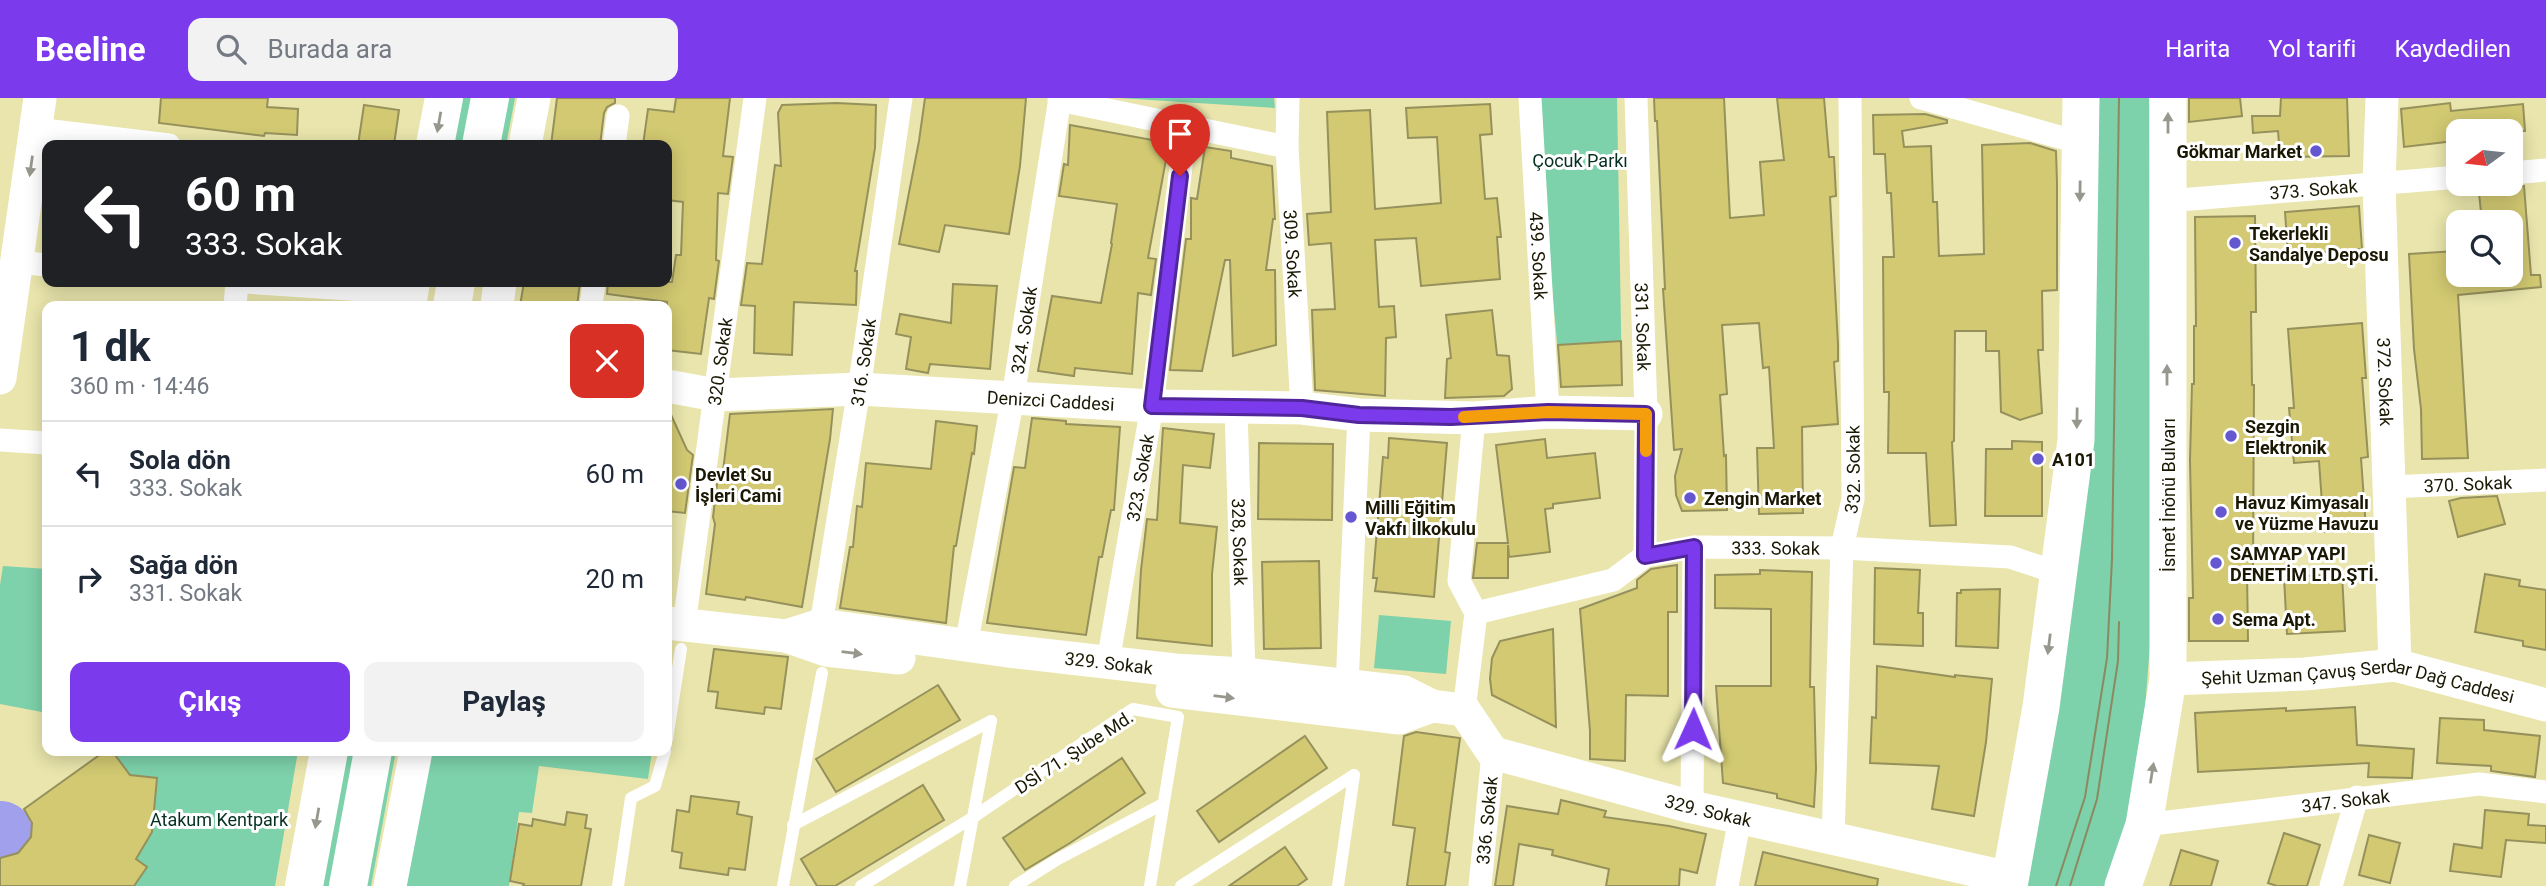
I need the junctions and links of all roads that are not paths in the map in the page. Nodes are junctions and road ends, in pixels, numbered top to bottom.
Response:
1 (444, 98) edge
2 (490, 98) edge
3 (534, 98) edge
4 (755, 98) edge
5 (901, 98) edge
6 (1288, 98) edge
7 (1530, 98) edge
8 (1636, 98) edge
9 (1850, 98) edge
10 (1921, 98) edge
11 (2081, 98) edge
12 (2168, 98) edge
13 (2382, 98) edge
14 (1060, 99) edge
15 (1947, 102) edge
16 (38, 113) edge
17 (618, 116) dead end
18 (1186, 125) junction
19 (149, 140) edge
20 (436, 140) edge
21 (482, 140) edge
22 (526, 140) edge
23 (615, 140) edge
24 (2081, 143) junction
25 (1287, 147) junction
26 (2546, 170) edge
27 (2524, 172) edge
28 (2446, 178) edge
29 (2379, 184) junction
30 (2168, 201) junction
31 (32, 263) edge
32 (313, 287) edge
33 (409, 294) edge
34 (0, 378) edge
35 (672, 387) edge
36 (859, 389) junction
37 (716, 396) junction
38 (1013, 397) junction
39 (1152, 406) junction
40 (1302, 408) junction
41 (1236, 409) junction
42 (1548, 412) junction
43 (1646, 414) junction
44 (1359, 415) junction
45 (1474, 418) junction
46 (0, 440) edge
47 (42, 443) edge
48 (2546, 481) edge
49 (2389, 487) junction
50 (1694, 547) junction
51 (1842, 548) junction
52 (1645, 556) junction
53 (2057, 573) junction
54 (1476, 613) junction
55 (821, 625) junction
56 (677, 632) edge
57 (786, 636) junction
58 (966, 645) junction
59 (1108, 662) junction
60 (2395, 665) junction
61 (822, 673) dead end
62 (1244, 674) junction
63 (2168, 679) junction
64 (672, 686) edge
65 (1347, 686) junction
66 (2546, 705) edge
67 (1432, 706) junction
68 (1464, 710) junction
69 (1493, 753) junction
70 (328, 756) edge
71 (372, 756) edge
72 (415, 756) edge
73 (664, 756) edge
74 (2546, 792) edge
75 (2357, 797) junction
76 (1163, 804) junction
77 (1692, 807) junction
78 (972, 818) junction
79 (1740, 818) junction
80 (793, 825) junction
81 (2144, 825) junction
82 (1833, 839) junction
83 (2010, 882) edge
84 (304, 886) edge
85 (348, 886) edge
86 (390, 886) edge
87 (618, 886) edge
88 (783, 886) edge
89 (861, 886) edge
90 (960, 886) edge
91 (1015, 886) edge
92 (1150, 886) edge
93 (1181, 886) edge
94 (1338, 886) edge
95 (1480, 886) edge
96 (1727, 886) edge
97 (2123, 886) edge
98 (2331, 886) edge

1 -> 20 highway
2 - 21 highway
3 - 22 street
4 - 37 street, 320. Sokak
5 - 36 street, 316. Sokak
6 - 25 street, 309. Sokak
7 - 42 street, 439. Sokak
8 - 43 street, 331. Sokak
9 - 51 street, 332. Sokak
10 - 15 street
11 - 24 main road
30 -> 12 main road, İsmet İnönü Bulvarı
13 - 29 street, 372. Sokak
14 - 18 street
14 - 38 street, 324. Sokak
15 - 24 street
16 - 19 street
16 -> 31 street
17 - 23 street
18 - 25 street
18 - 39 street, 323. Sokak
24 -> 53 main road
25 - 40 street, 309. Sokak
26 - 27 street
28 - 29 street, 373. Sokak
29 - 30 street, 373. Sokak
29 - 49 street, 372. Sokak
63 -> 30 main road, İsmet İnönü Bulvarı
31 - 34 street
32 - 33 street
35 - 37 street, Denizci Caddesi
36 - 37 street, Denizci Caddesi
36 - 38 street, Denizci Caddesi
36 - 55 street, 316. Sokak
37 - 56 street, 320. Sokak
38 - 39 street, Denizci Caddesi
38 - 58 street, 324. Sokak
39 - 41 street, Denizci Caddesi
39 - 59 street, 323. Sokak
40 - 41 street, Denizci Caddesi
40 - 44 street, Denizci Caddesi
41 - 62 street, 328, Sokak
42 - 43 street, Denizci Caddesi
42 - 45 street, Denizci Caddesi
43 - 52 street, 331. Sokak
44 - 45 street, Denizci Caddesi
44 - 65 street
45 - 54 street
46 - 47 street
48 - 49 street, 370. Sokak
49 - 60 street, 372. Sokak
50 - 51 street, 333. Sokak
50 - 52 street, 333. Sokak
50 - 77 street
51 - 53 street, 333. Sokak
51 - 82 street, 332. Sokak
52 - 54 street, 333. Sokak
53 -> 83 main road
54 - 68 street
55 - 57 street, 329. Sokak
55 - 58 street, 329. Sokak
56 - 57 street, 329. Sokak
56 - 64 lane
57 -> 67 street, 329. Sokak
58 - 59 street, 329. Sokak
59 - 62 street, 329. Sokak
60 - 63 street, Şehit Uzman Çavuş Serdar Dağ Caddesi
60 - 66 street, Şehit Uzman Çavuş Serdar Dağ Caddesi
61 - 80 lane
62 - 65 street, 329. Sokak
81 -> 63 main road, İsmet İnönü Bulvarı
65 - 67 street, 329. Sokak
67 - 68 street, 329. Sokak
68 - 69 street
69 - 77 street, 329. Sokak
69 - 95 street, 336. Sokak
70 -> 84 highway
71 - 85 highway
72 - 86 street
73 - 87 lane
74 - 75 street, 347. Sokak
75 - 81 street, 347. Sokak
75 - 98 street
76 - 78 lane, DSİ 71. Şube Md.
76 - 91 lane
76 - 92 lane, DSİ 71. Şube Md.
77 - 79 street, 329. Sokak
78 - 80 lane
78 - 89 lane, DSİ 71. Şube Md.
78 - 90 lane
79 - 82 street, 329. Sokak
79 - 96 street
80 - 88 lane
81 - 97 main road, İsmet İnönü Bulvarı
82 - 83 street, 329. Sokak
93 - 94 lane

